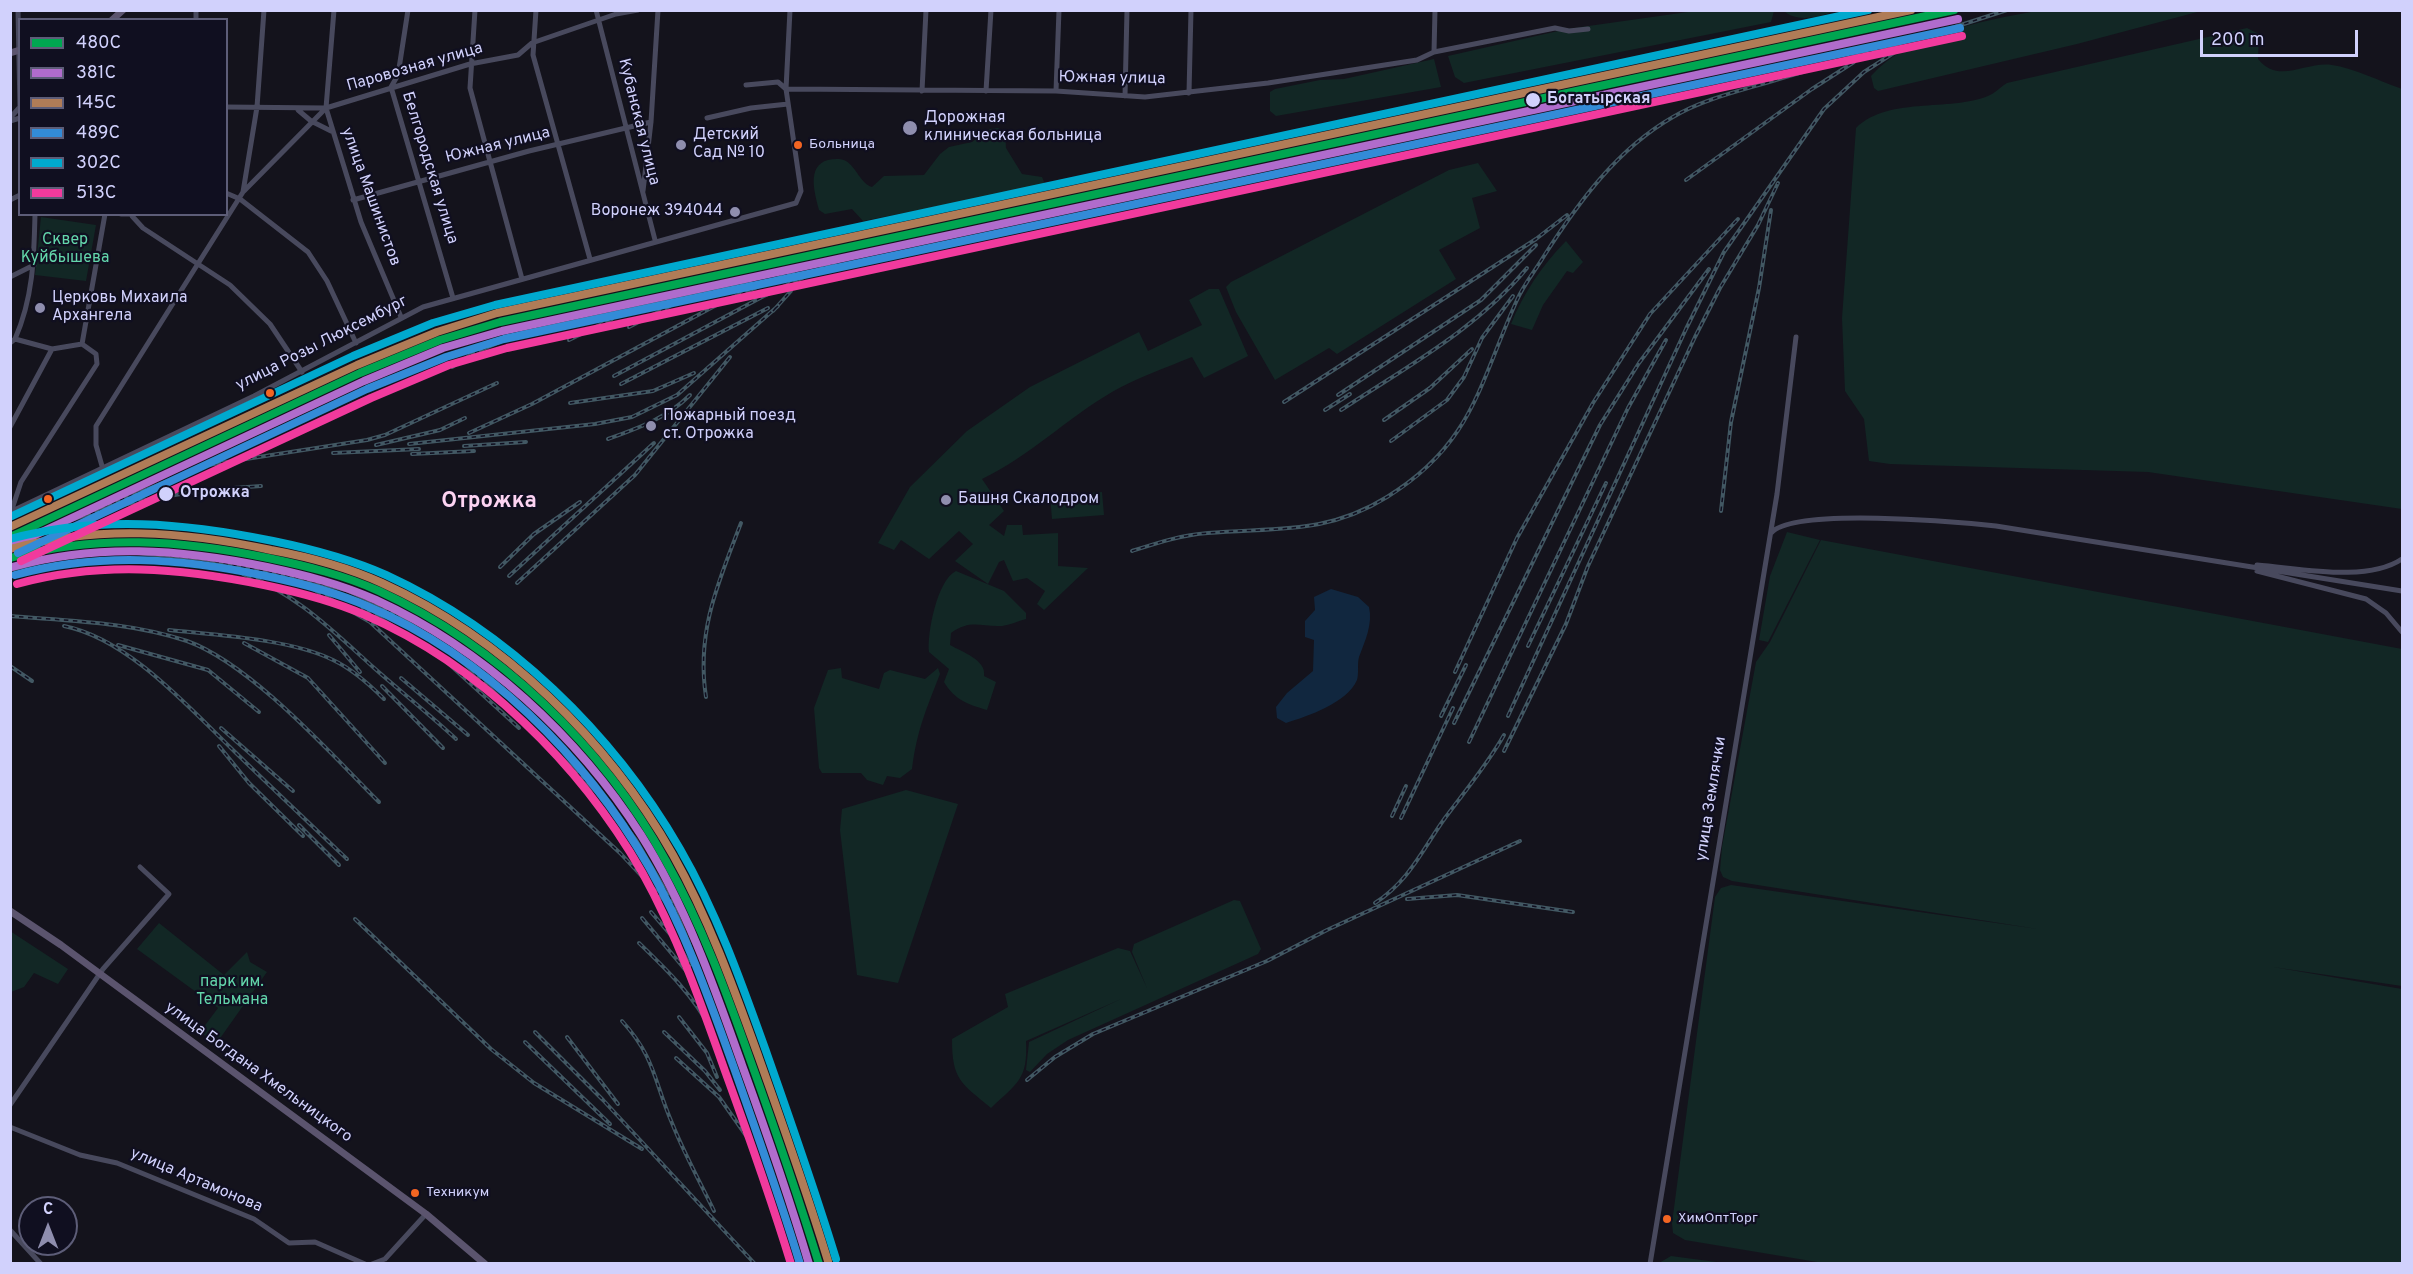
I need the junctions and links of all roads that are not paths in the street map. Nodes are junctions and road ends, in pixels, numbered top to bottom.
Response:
1 (264, 10) edge
2 (334, 10) edge
3 (408, 10) edge
4 (475, 10) edge
5 (536, 10) edge
6 (596, 10) edge
7 (638, 10) edge
8 (658, 10) edge
9 (790, 10) edge
10 (926, 10) edge
11 (991, 10) edge
12 (1059, 10) edge
13 (1127, 10) edge
14 (1191, 10) edge
15 (1435, 10) edge
16 (599, 20) junction
17 (1588, 29) dead end
18 (532, 43) junction
19 (1434, 52) junction
20 (470, 64) junction
21 (398, 75) junction
22 (408, 81) junction
23 (747, 85) dead end
24 (391, 87) junction
25 (786, 89) junction
26 (922, 91) junction
27 (1056, 91) junction
28 (986, 92) junction
29 (1189, 93) junction
30 (1125, 96) junction
31 (788, 104) junction
32 (228, 107) edge
33 (257, 107) junction
34 (326, 108) junction
35 (298, 110) junction
36 (706, 118) dead end
37 (311, 121) junction
38 (651, 122) junction
39 (624, 127) junction
40 (331, 131) junction
41 (558, 145) junction
42 (491, 162) junction
43 (420, 181) junction
44 (243, 192) junction
45 (228, 194) edge
46 (643, 196) junction
47 (240, 199) junction
48 (353, 200) junction
49 (35, 216) edge
50 (105, 216) edge
51 (134, 216) edge
52 (655, 240) junction
53 (590, 259) junction
54 (198, 263) junction
55 (34, 264) junction
56 (10, 277) edge
57 (522, 279) junction
58 (453, 298) junction
59 (401, 317) junction
60 (1796, 337) dead end
61 (13, 341) edge
62 (82, 344) junction
63 (356, 344) junction
64 (52, 348) junction
65 (302, 372) junction
66 (10, 427) edge
67 (102, 466) junction
68 (11, 512) edge
69 (1770, 537) junction
70 (2403, 559) edge
71 (2215, 561) junction
72 (2403, 591) edge
73 (2403, 632) edge
74 (140, 867) dead end
75 (10, 911) edge
76 (100, 974) junction
77 (10, 1106) edge
78 (10, 1127) edge
79 (426, 1214) junction
80 (10, 1230) edge
81 (41, 1263) edge
82 (365, 1263) edge
83 (372, 1263) edge
84 (485, 1263) edge
85 (1650, 1263) edge

1 - 33 street
2 - 34 street, улица Машинистов
3 - 21 street, Белгородская улица
4 - 20 street
5 - 18 street
6 - 16 street, Кубанская улица
7 - 16 street, Паровозная улица
8 - 38 street
9 - 25 street
10 - 26 street
11 - 28 street
12 - 27 street
13 - 30 street
14 - 29 street
15 - 19 street
16 - 18 street, Паровозная улица
16 - 39 street, Кубанская улица
17 - 19 street, Южная улица
18 - 20 street, Паровозная улица
18 - 41 street
19 - 29 street, Южная улица
20 - 22 street, Паровозная улица
20 - 42 street
21 - 22 street
21 - 24 street, Белгородская улица
22 - 24 street, Паровозная улица
23 - 25 street, Южная улица
24 - 34 street, Паровозная улица
24 - 43 street, Белгородская улица
25 - 26 street, Южная улица
25 - 31 street
26 - 28 street, Южная улица
27 - 28 street, Южная улица
27 - 30 street, Южная улица
29 - 30 street, Южная улица
31 - 36 street
31 - 52 street, улица Розы Люксембург
32 - 33 street, Паровозная улица
33 - 35 street, Паровозная улица
33 - 44 street
34 - 35 street, Паровозная улица
34 - 37 street
34 - 40 street, улица Машинистов
35 - 37 street
37 - 40 street
37 - 44 street
38 - 39 street, Южная улица
38 - 46 street
39 - 41 street, Южная улица
39 - 46 street, Кубанская улица
40 - 48 street, улица Машинистов
41 - 42 street, Южная улица
41 - 53 street
42 - 43 street, Южная улица
42 - 57 street
43 - 48 street, Южная улица
43 - 58 street, Белгородская улица
44 - 47 street
45 - 47 street
46 - 52 street, Кубанская улица
47 - 54 street
47 - 63 street
48 - 59 street, улица Машинистов
49 - 55 street
50 - 62 street
51 - 54 street
52 - 53 street, улица Розы Люксембург
53 - 57 street, улица Розы Люксембург
54 - 65 street
54 - 67 street
55 - 56 street
55 - 61 street
57 - 58 street, улица Розы Люксембург
58 - 59 street, улица Розы Люксембург
59 - 63 street, улица Розы Люксембург
60 - 69 street, улица Землячки
61 - 64 street
62 - 64 street
62 - 68 street
63 - 65 street, улица Розы Люксембург
64 - 66 street
65 - 67 street, улица Розы Люксембург
67 - 68 street, улица Розы Люксембург
69 - 71 street
69 - 85 street, улица Землячки
70 - 71 street
71 - 72 street
71 - 73 street
74 - 76 street
75 - 76 main road, улица Богдана Хмельницкого
76 - 77 street
76 - 79 main road, улица Богдана Хмельницкого
78 - 82 street, улица Артамонова
79 - 83 street
79 - 84 main road, улица Богдана Хмельницкого
80 - 81 street

